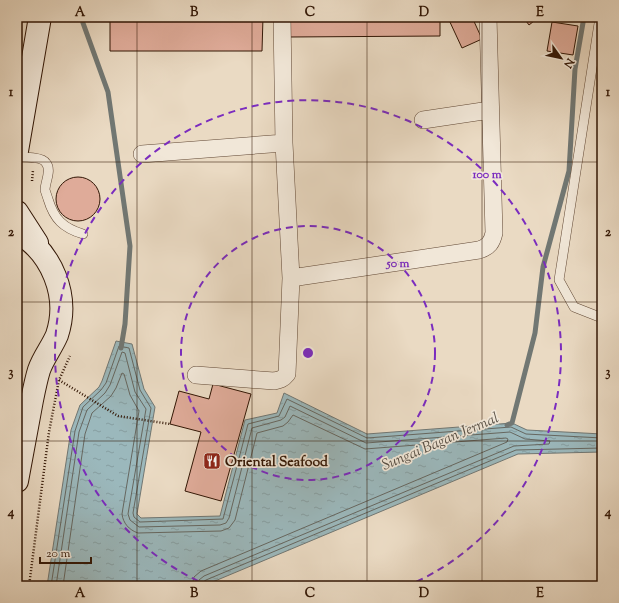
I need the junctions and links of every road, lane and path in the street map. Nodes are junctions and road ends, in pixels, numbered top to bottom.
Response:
1 (40, 17) edge
2 (46, 17) edge
3 (282, 17) edge
4 (488, 17) edge
5 (600, 17) edge
6 (36, 39) junction
7 (490, 110) junction
8 (423, 120) dead end
9 (284, 142) junction
10 (17, 151) edge
11 (142, 154) dead end
12 (17, 157) edge
13 (17, 212) edge
14 (17, 232) edge
15 (83, 234) dead end
16 (45, 256) junction
17 (291, 278) junction
18 (602, 318) edge
19 (196, 375) dead end
20 (59, 380) dead end
21 (170, 424) dead end
22 (17, 481) edge

1 - 6 main road
2 - 6 main road
3 - 9 street
4 - 7 street
5 - 18 lane
6 - 10 main road
7 - 8 street
7 - 17 street
9 - 11 street
9 - 17 street
12 - 15 lane
13 - 16 main road
14 - 16 main road
16 - 22 main road
17 - 19 street
20 - 21 path

